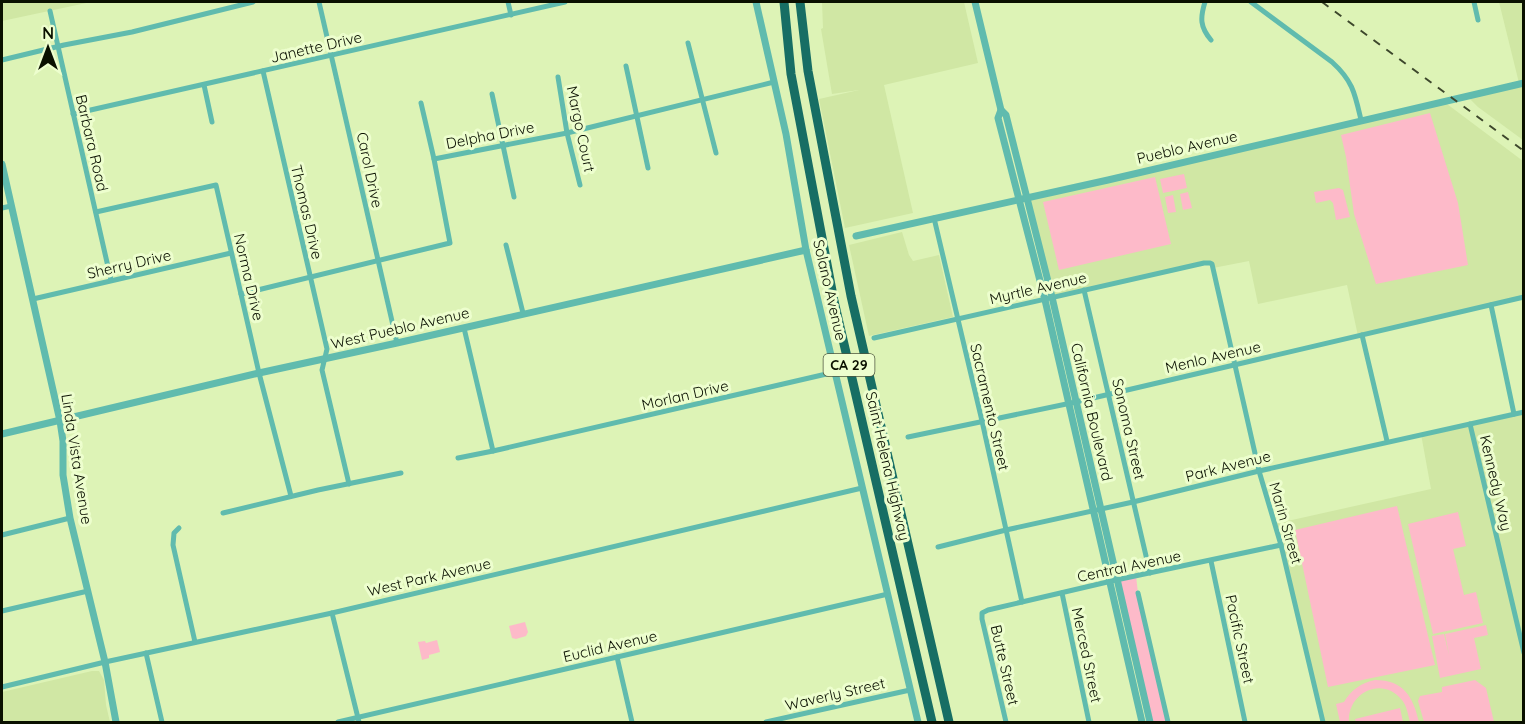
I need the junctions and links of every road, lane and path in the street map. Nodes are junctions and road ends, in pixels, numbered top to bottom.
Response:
1 (253, 2) edge
2 (320, 2) edge
3 (508, 2) edge
4 (565, 2) edge
5 (756, 2) edge
6 (784, 2) edge
7 (801, 2) edge
8 (975, 2) edge
9 (1205, 2) edge
10 (1251, 2) edge
11 (1474, 2) edge
12 (50, 11) dead end
13 (511, 15) junction
14 (1478, 20) dead end
15 (1211, 40) dead end
16 (688, 43) dead end
17 (58, 46) junction
18 (332, 55) junction
19 (2, 60) edge
20 (626, 66) dead end
21 (263, 71) junction
22 (558, 77) dead end
23 (774, 82) junction
24 (1524, 82) edge
25 (204, 85) junction
26 (492, 94) dead end
27 (703, 99) junction
28 (422, 103) dead end
29 (73, 114) junction
30 (637, 116) junction
31 (1361, 120) junction
32 (212, 122) dead end
33 (567, 133) junction
34 (502, 144) junction
35 (717, 153) dead end
36 (434, 159) junction
37 (2, 164) edge
38 (648, 168) dead end
39 (580, 185) dead end
40 (514, 197) dead end
41 (1022, 198) junction
42 (11, 206) junction
43 (2, 208) edge
44 (96, 212) junction
45 (934, 218) junction
46 (856, 236) dead end
47 (506, 245) dead end
48 (806, 249) junction
49 (231, 253) junction
50 (379, 262) junction
51 (1208, 262) joint
52 (310, 278) junction
53 (111, 280) junction
54 (1084, 290) junction
55 (241, 294) junction
56 (1524, 297) edge
57 (1048, 298) junction
58 (33, 299) junction
59 (1491, 305) junction
60 (523, 314) junction
61 (958, 319) junction
62 (464, 327) junction
63 (1362, 335) junction
64 (874, 339) dead end
65 (398, 343) junction
66 (325, 358) junction
67 (1235, 364) junction
68 (835, 372) junction
69 (259, 373) junction
70 (1108, 394) junction
71 (1072, 403) junction
72 (1524, 412) edge
73 (1514, 414) junction
74 (60, 421) junction
75 (982, 421) junction
76 (1470, 424) junction
77 (2, 434) edge
78 (908, 438) dead end
79 (1387, 441) junction
80 (493, 451) junction
81 (458, 459) dead end
82 (1259, 471) junction
83 (401, 473) dead end
84 (349, 484) junction
85 (862, 488) junction
86 (291, 496) junction
87 (1133, 502) junction
88 (1097, 509) junction
89 (223, 513) dead end
90 (70, 518) junction
91 (179, 528) dead end
92 (1006, 530) junction
93 (2, 535) edge
94 (1281, 545) junction
95 (938, 548) dead end
96 (1211, 561) junction
97 (1150, 573) junction
98 (1112, 581) junction
99 (88, 591) junction
100 (1062, 593) junction
101 (1138, 593) dead end
102 (888, 594) junction
103 (1022, 602) junction
104 (2, 611) edge
105 (332, 613) junction
106 (982, 613) joint
107 (195, 642) junction
108 (146, 653) junction
109 (1524, 653) edge
110 (617, 657) junction
111 (105, 662) junction
112 (935, 663) junction
113 (2, 687) edge
114 (910, 690) junction
115 (358, 720) edge
116 (116, 723) edge
117 (162, 723) edge
118 (338, 723) edge
119 (632, 723) edge
120 (766, 723) edge
121 (918, 723) edge
122 (932, 723) edge
123 (949, 723) edge
124 (954, 723) edge
125 (1006, 723) edge
126 (1089, 723) edge
127 (1142, 723) edge
128 (1150, 723) edge
129 (1168, 723) edge
130 (1245, 723) edge
131 (1323, 723) edge

1 - 17 street
2 - 18 street, Carol Drive
3 - 13 street
4 - 13 street, Janette Drive
5 - 23 street, Solano Avenue
6 - 122 highway, Saint Helena Highway / CA 29
7 - 112 highway, Saint Helena Highway / CA 29
8 - 41 street, California Boulevard
9 - 15 street
10 - 31 street
11 - 14 street
12 - 17 street, Barbara Road
13 - 18 street, Janette Drive
16 - 27 street
17 - 19 street
17 - 29 street, Barbara Road
18 - 21 street, Janette Drive
18 - 50 street, Carol Drive
20 - 30 street
21 - 25 street, Janette Drive
21 - 52 street, Thomas Drive
22 - 33 street, Margo Court
23 - 27 street, Delpha Drive
23 - 48 street, Solano Avenue
24 - 31 street, Pueblo Avenue
25 - 29 street, Janette Drive
25 - 32 street
26 - 34 street
27 - 30 street, Delpha Drive
27 - 35 street
28 - 36 street
29 - 44 street, Barbara Road
30 - 33 street, Delpha Drive
30 - 38 street
31 - 41 street, Pueblo Avenue
33 - 34 street, Delpha Drive
33 - 39 street, Margo Court
34 - 36 street, Delpha Drive
34 - 40 street
36 - 50 street, Delpha Drive
37 - 42 street, Linda Vista Avenue
41 - 45 street, Pueblo Avenue
41 - 57 street, California Boulevard
42 - 43 street
42 - 58 street, Linda Vista Avenue
44 - 49 street, Norma Drive
44 - 53 street, Barbara Road
45 - 46 street, Pueblo Avenue
45 - 61 street, Sacramento Street
47 - 60 street
48 - 60 street, West Pueblo Avenue
48 - 68 street, Solano Avenue
49 - 53 street, Sherry Drive
49 - 55 street, Norma Drive
50 - 52 street, Delpha Drive
50 - 65 street, Carol Drive
51 - 54 street, Myrtle Avenue
51 - 67 street, Marin Street
52 - 55 street, Delpha Drive
52 - 66 street, Thomas Drive
53 - 58 street, Sherry Drive
54 - 57 street, Myrtle Avenue
54 - 70 street, Sonoma Street
55 - 69 street, Norma Drive
56 - 59 street, Menlo Avenue
57 - 61 street, Myrtle Avenue
57 - 71 street, California Boulevard
58 - 74 street, Linda Vista Avenue
59 - 63 street, Menlo Avenue
59 - 73 street
60 - 62 street, West Pueblo Avenue
61 - 64 street, Myrtle Avenue
61 - 75 street, Sacramento Street
62 - 65 street, West Pueblo Avenue
62 - 80 street
63 - 67 street, Menlo Avenue
63 - 79 street
65 - 66 street, West Pueblo Avenue
66 - 69 street, West Pueblo Avenue
66 - 84 street, Thomas Drive
67 - 70 street, Menlo Avenue
67 - 82 street, Marin Street
68 - 80 street, Morlan Drive
68 - 85 street, Solano Avenue
69 - 74 street, West Pueblo Avenue
69 - 86 street, Norma Drive
70 - 71 street, Menlo Avenue
70 - 87 street, Sonoma Street
71 - 75 street, Menlo Avenue
71 - 88 street, California Boulevard
72 - 73 street, Park Avenue
73 - 76 street, Park Avenue
74 - 77 street, West Pueblo Avenue
74 - 90 street, Linda Vista Avenue
75 - 78 street, Menlo Avenue
75 - 92 street, Sacramento Street
76 - 79 street, Park Avenue
76 - 109 street, Kennedy Way
79 - 82 street, Park Avenue
80 - 81 street, Morlan Drive
82 - 87 street, Park Avenue
82 - 94 street, Marin Street
83 - 84 street
84 - 86 street
85 - 102 street, Solano Avenue
85 - 105 street, West Park Avenue
86 - 89 street
87 - 88 street, Park Avenue
87 - 97 street, Sonoma Street
88 - 92 street, Park Avenue
88 - 98 street, California Boulevard
90 - 93 street
90 - 99 street, Linda Vista Avenue
91 - 107 street
92 - 95 street, Park Avenue
92 - 103 street, Sacramento Street
94 - 96 street, Central Avenue
94 - 131 street, Marin Street
96 - 97 street, Central Avenue
96 - 130 street, Pacific Street
97 - 98 street, Central Avenue
98 - 100 street, Central Avenue
98 - 127 street, California Boulevard
98 - 128 street, California Boulevard
99 - 104 street
99 - 111 street, Linda Vista Avenue
100 - 103 street, Central Avenue
100 - 126 street, Merced Street
101 - 129 street
102 - 110 street, Euclid Avenue
102 - 114 street, Solano Avenue
103 - 106 street, Central Avenue
105 - 107 street, West Park Avenue
105 - 115 street
106 - 125 street, Butte Street
107 - 108 street, West Park Avenue
108 - 111 street, West Park Avenue
108 - 117 street
110 - 115 street, Euclid Avenue
110 - 119 street
111 - 113 street, West Park Avenue
111 - 116 street, Linda Vista Avenue
112 - 123 highway, Saint Helena Highway / CA 29
112 - 124 highway
114 - 120 street, Waverly Street
114 - 121 street, Solano Avenue
115 - 118 street, Euclid Avenue

